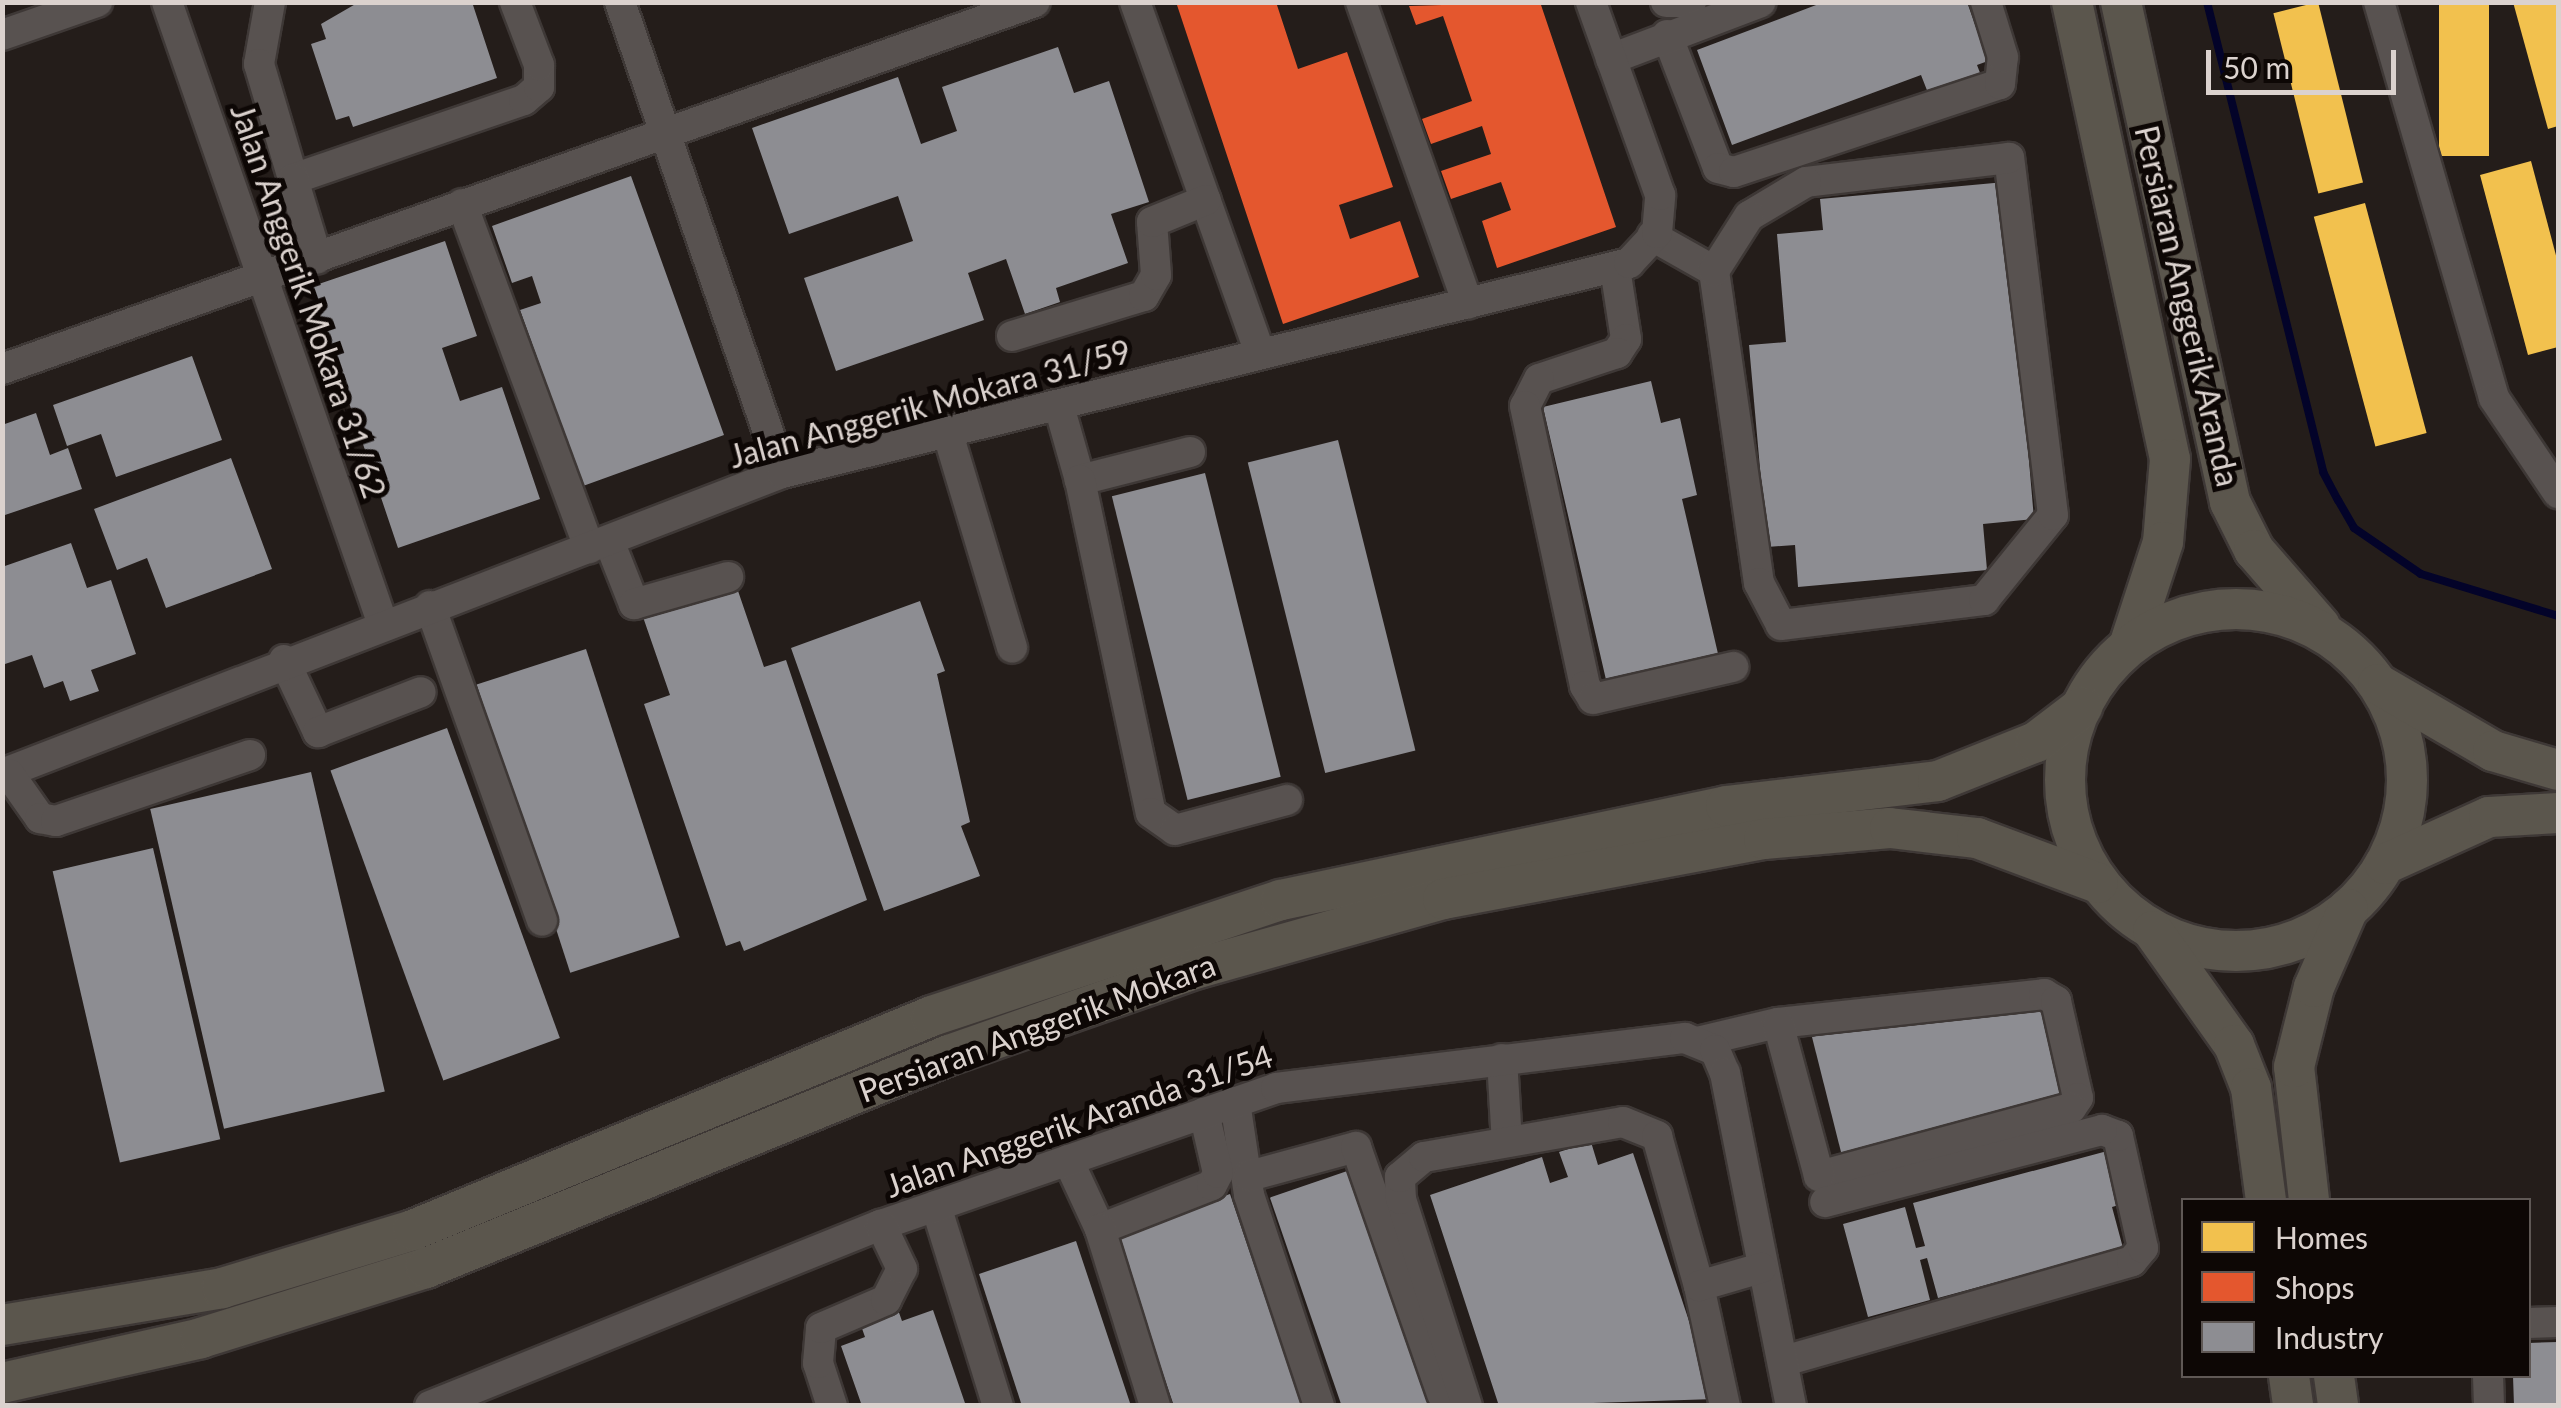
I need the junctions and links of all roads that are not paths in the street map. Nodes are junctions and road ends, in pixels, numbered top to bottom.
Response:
1 (96, 2) edge
2 (168, 2) edge
3 (270, 2) edge
4 (515, 2) edge
5 (620, 2) edge
6 (1034, 2) edge
7 (1136, 2) edge
8 (1360, 2) edge
9 (1591, 2) edge
10 (1666, 2) edge
11 (1691, 2) edge
12 (1760, 2) edge
13 (1986, 2) edge
14 (2072, 2) edge
15 (2121, 2) edge
16 (2380, 2) edge
17 (1667, 34) junction
18 (2, 35) edge
19 (1611, 59) junction
20 (664, 130) junction
21 (293, 179) junction
22 (1206, 200) junction
23 (462, 204) junction
24 (1652, 236) junction
25 (317, 258) junction
26 (1615, 268) junction
27 (1714, 272) junction
28 (263, 278) junction
29 (1468, 304) junction
30 (1012, 336) dead end
31 (1259, 351) junction
32 (2, 369) edge
33 (1059, 406) junction
34 (948, 434) junction
35 (1190, 452) dead end
36 (782, 473) junction
37 (1080, 480) junction
38 (2558, 492) edge
39 (599, 544) junction
40 (728, 577) dead end
41 (430, 606) junction
42 (382, 622) junction
43 (2332, 637) junction
44 (2130, 646) junction
45 (1012, 648) dead end
46 (284, 660) junction
47 (1732, 668) dead end
48 (2378, 684) junction
49 (421, 692) dead end
50 (2082, 707) junction
51 (250, 755) dead end
52 (2558, 770) edge
53 (6, 774) edge
54 (1287, 800) dead end
55 (2558, 814) edge
56 (2385, 864) junction
57 (2098, 883) junction
58 (2348, 909) junction
59 (542, 920) dead end
60 (2153, 931) junction
61 (1778, 1023) junction
62 (1702, 1040) junction
63 (1502, 1059) junction
64 (1235, 1102) junction
65 (1204, 1113) junction
66 (1507, 1142) junction
67 (1068, 1160) junction
68 (1249, 1176) junction
69 (2266, 1198) edge
70 (2310, 1198) edge
71 (1825, 1202) dead end
72 (936, 1206) junction
73 (881, 1225) junction
74 (1100, 1229) junction
75 (1762, 1268) junction
76 (1699, 1286) junction
77 (2558, 1322) edge
78 (2531, 1323) edge
79 (2, 1325) edge
80 (1784, 1361) junction
81 (2289, 1378) edge
82 (2334, 1378) edge
83 (2488, 1378) edge
84 (2, 1383) edge
85 (430, 1406) edge
86 (832, 1406) edge
87 (998, 1406) edge
88 (1155, 1406) edge
89 (1318, 1406) edge
90 (1446, 1406) edge
91 (1467, 1406) edge
92 (1724, 1406) edge
93 (1791, 1406) edge
94 (2293, 1406) edge
95 (2338, 1406) edge
96 (2489, 1406) edge

1 - 18 street
2 - 28 street, Jalan Anggerik Mokara 31/62
3 - 21 street
4 - 21 street
5 - 20 street
6 - 20 street
7 - 22 street
8 - 29 street
9 - 19 street
10 - 11 street
12 - 17 street
13 - 17 street
14 - 44 main road, Persiaran Anggerik Aranda
15 - 43 main road, Persiaran Anggerik Aranda
16 - 38 street
17 - 19 street
19 - 24 street
20 - 23 street
20 - 36 street
21 - 25 street
22 - 30 street
22 - 31 street
23 - 25 street
23 - 39 street
24 - 26 street, Jalan Anggerik Mokara 31/59
24 - 27 street
25 - 28 street
26 - 29 street, Jalan Anggerik Mokara 31/59
26 - 47 street
27 - 27 street
28 - 32 street
28 - 42 street, Jalan Anggerik Mokara 31/62
29 - 31 street, Jalan Anggerik Mokara 31/59
31 - 33 street, Jalan Anggerik Mokara 31/59
33 - 34 street, Jalan Anggerik Mokara 31/59
33 - 37 street
34 - 36 street, Jalan Anggerik Mokara 31/59
34 - 45 street
35 - 37 street
36 - 39 street, Jalan Anggerik Mokara 31/59
37 - 54 street
39 - 40 street
39 - 41 street, Jalan Anggerik Mokara 31/59
41 - 42 street, Jalan Anggerik Mokara 31/59
41 - 59 street
42 - 46 street, Jalan Anggerik Mokara 31/59
43 - 44 main road
43 - 48 main road
44 - 50 main road
46 - 49 street
46 - 53 street, Jalan Anggerik Mokara 31/59
48 - 52 main road
48 - 56 main road
50 - 57 main road
50 - 79 main road, Persiaran Anggerik Mokara
51 - 53 street
55 - 56 main road
56 - 58 main road
57 - 60 main road
57 - 84 main road, Persiaran Anggerik Mokara
58 - 60 main road
58 - 70 main road
60 - 69 main road
61 - 61 street, Jalan Anggerik Aranda 31/54
61 - 62 street, Jalan Anggerik Aranda 31/54
62 - 63 street, Jalan Anggerik Aranda 31/54
62 - 75 street
63 - 64 street, Jalan Anggerik Aranda 31/54
63 - 66 street
64 - 65 street, Jalan Anggerik Aranda 31/54
64 - 68 street
65 - 67 street, Jalan Anggerik Aranda 31/54
65 - 74 street
66 - 76 street
66 - 91 street
67 - 72 street, Jalan Anggerik Aranda 31/54
67 - 74 street
68 - 89 street
68 - 90 street
71 - 80 street
72 - 73 street, Jalan Anggerik Aranda 31/54
72 - 87 street
73 - 85 street, Jalan Anggerik Aranda 31/54
73 - 86 street
74 - 88 street
75 - 76 street
75 - 80 street
76 - 92 street
77 - 78 street
80 - 93 street
81 - 94 main road
82 - 95 main road
83 - 96 street

